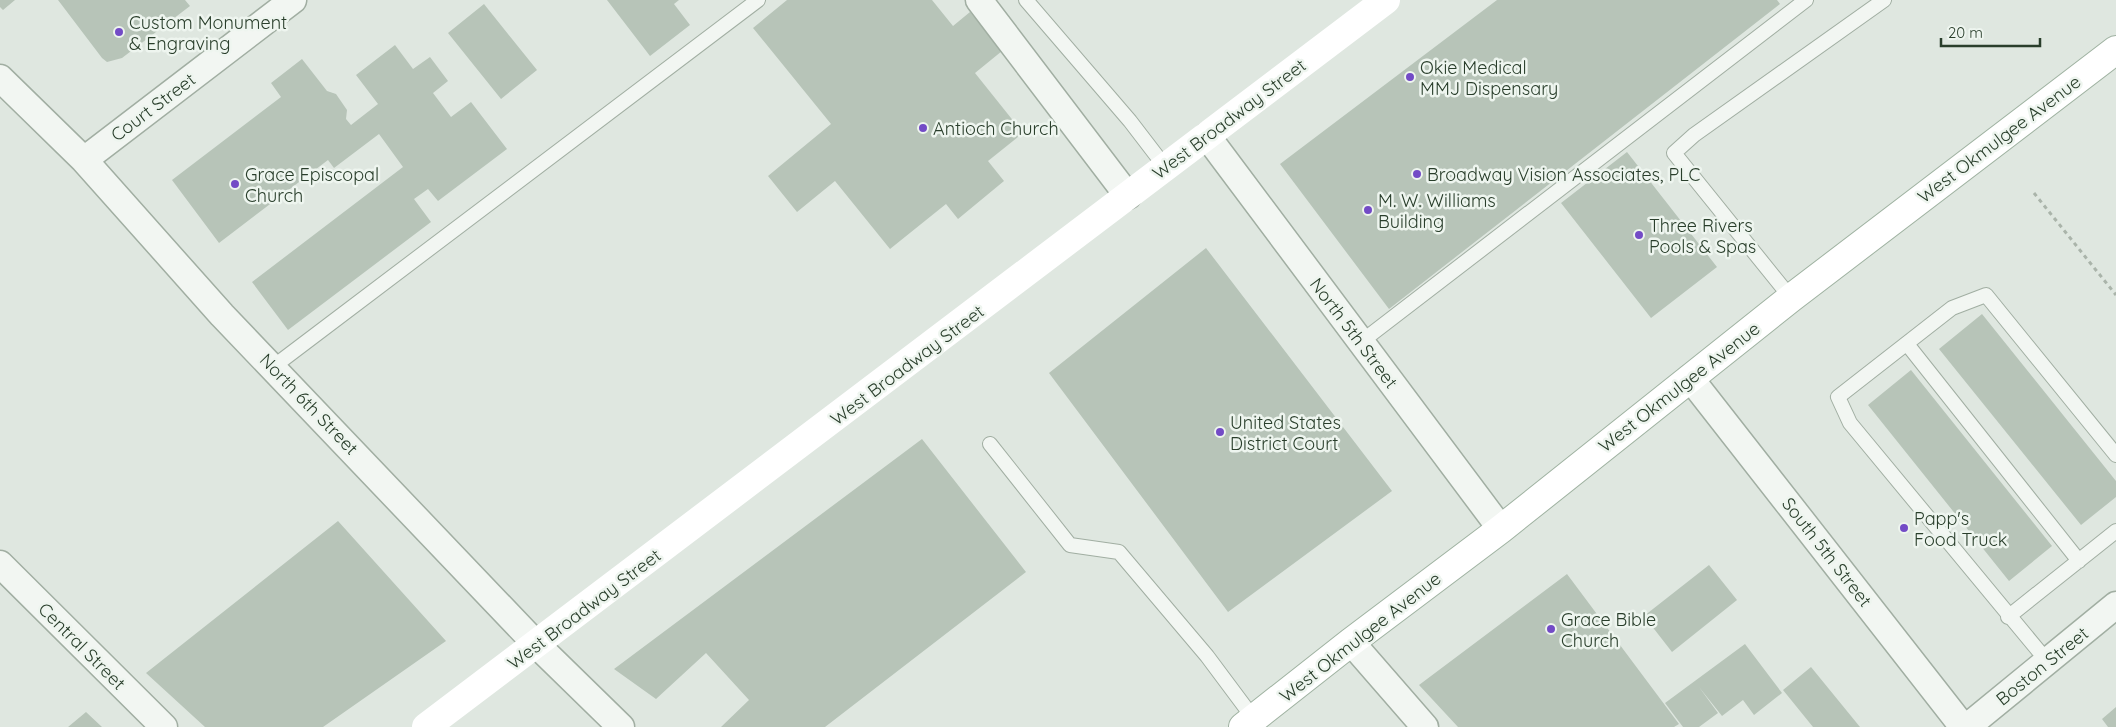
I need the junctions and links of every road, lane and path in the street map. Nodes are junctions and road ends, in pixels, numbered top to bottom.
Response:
1 (294, 0) edge
2 (758, 0) edge
3 (979, 0) edge
4 (1026, 0) edge
5 (1386, 0) edge
6 (1806, 0) edge
7 (1884, 0) edge
8 (2116, 50) edge
9 (6, 94) edge
10 (1207, 136) junction
11 (84, 160) junction
12 (1166, 168) junction
13 (2034, 193) dead end
14 (1128, 196) junction
15 (2116, 295) edge
16 (1791, 298) junction
17 (1361, 342) junction
18 (1907, 344) junction
19 (273, 367) junction
20 (1690, 378) junction
21 (990, 444) dead end
22 (2116, 454) edge
23 (1501, 529) junction
24 (2116, 532) edge
25 (2079, 561) junction
26 (0, 564) edge
27 (2116, 605) edge
28 (2008, 617) junction
29 (1351, 642) junction
30 (537, 645) junction
31 (2047, 661) junction
32 (1249, 723) edge
33 (164, 727) edge
34 (426, 727) edge
35 (621, 727) edge
36 (1425, 727) edge
37 (1962, 727) edge
38 (1967, 727) edge

1 - 11 street, Court Street
2 - 19 lane
3 - 14 street
4 - 12 lane
5 - 10 street, West Broadway Street
6 - 17 lane
7 - 16 lane
8 - 16 street, West Okmulgee Avenue
9 - 11 street, North 6th Street
10 - 12 street, West Broadway Street
10 - 17 street, North 5th Street
11 - 19 street, North 6th Street
12 - 14 street, West Broadway Street
13 - 15 path
14 - 30 street, West Broadway Street
16 - 20 street, West Okmulgee Avenue
17 - 23 street, North 5th Street
18 - 22 lane
18 - 25 lane
18 - 28 lane
19 - 30 street, North 6th Street
20 - 23 street, West Okmulgee Avenue
20 - 37 street, South 5th Street
21 - 32 lane
23 - 29 street, West Okmulgee Avenue
24 - 25 lane
25 - 28 lane
26 - 33 street, Central Street
27 - 31 street, Boston Street
28 - 31 lane
29 - 32 street, West Okmulgee Avenue
29 - 36 street
30 - 34 street, West Broadway Street
30 - 35 street, North 6th Street
31 - 38 street, Boston Street

